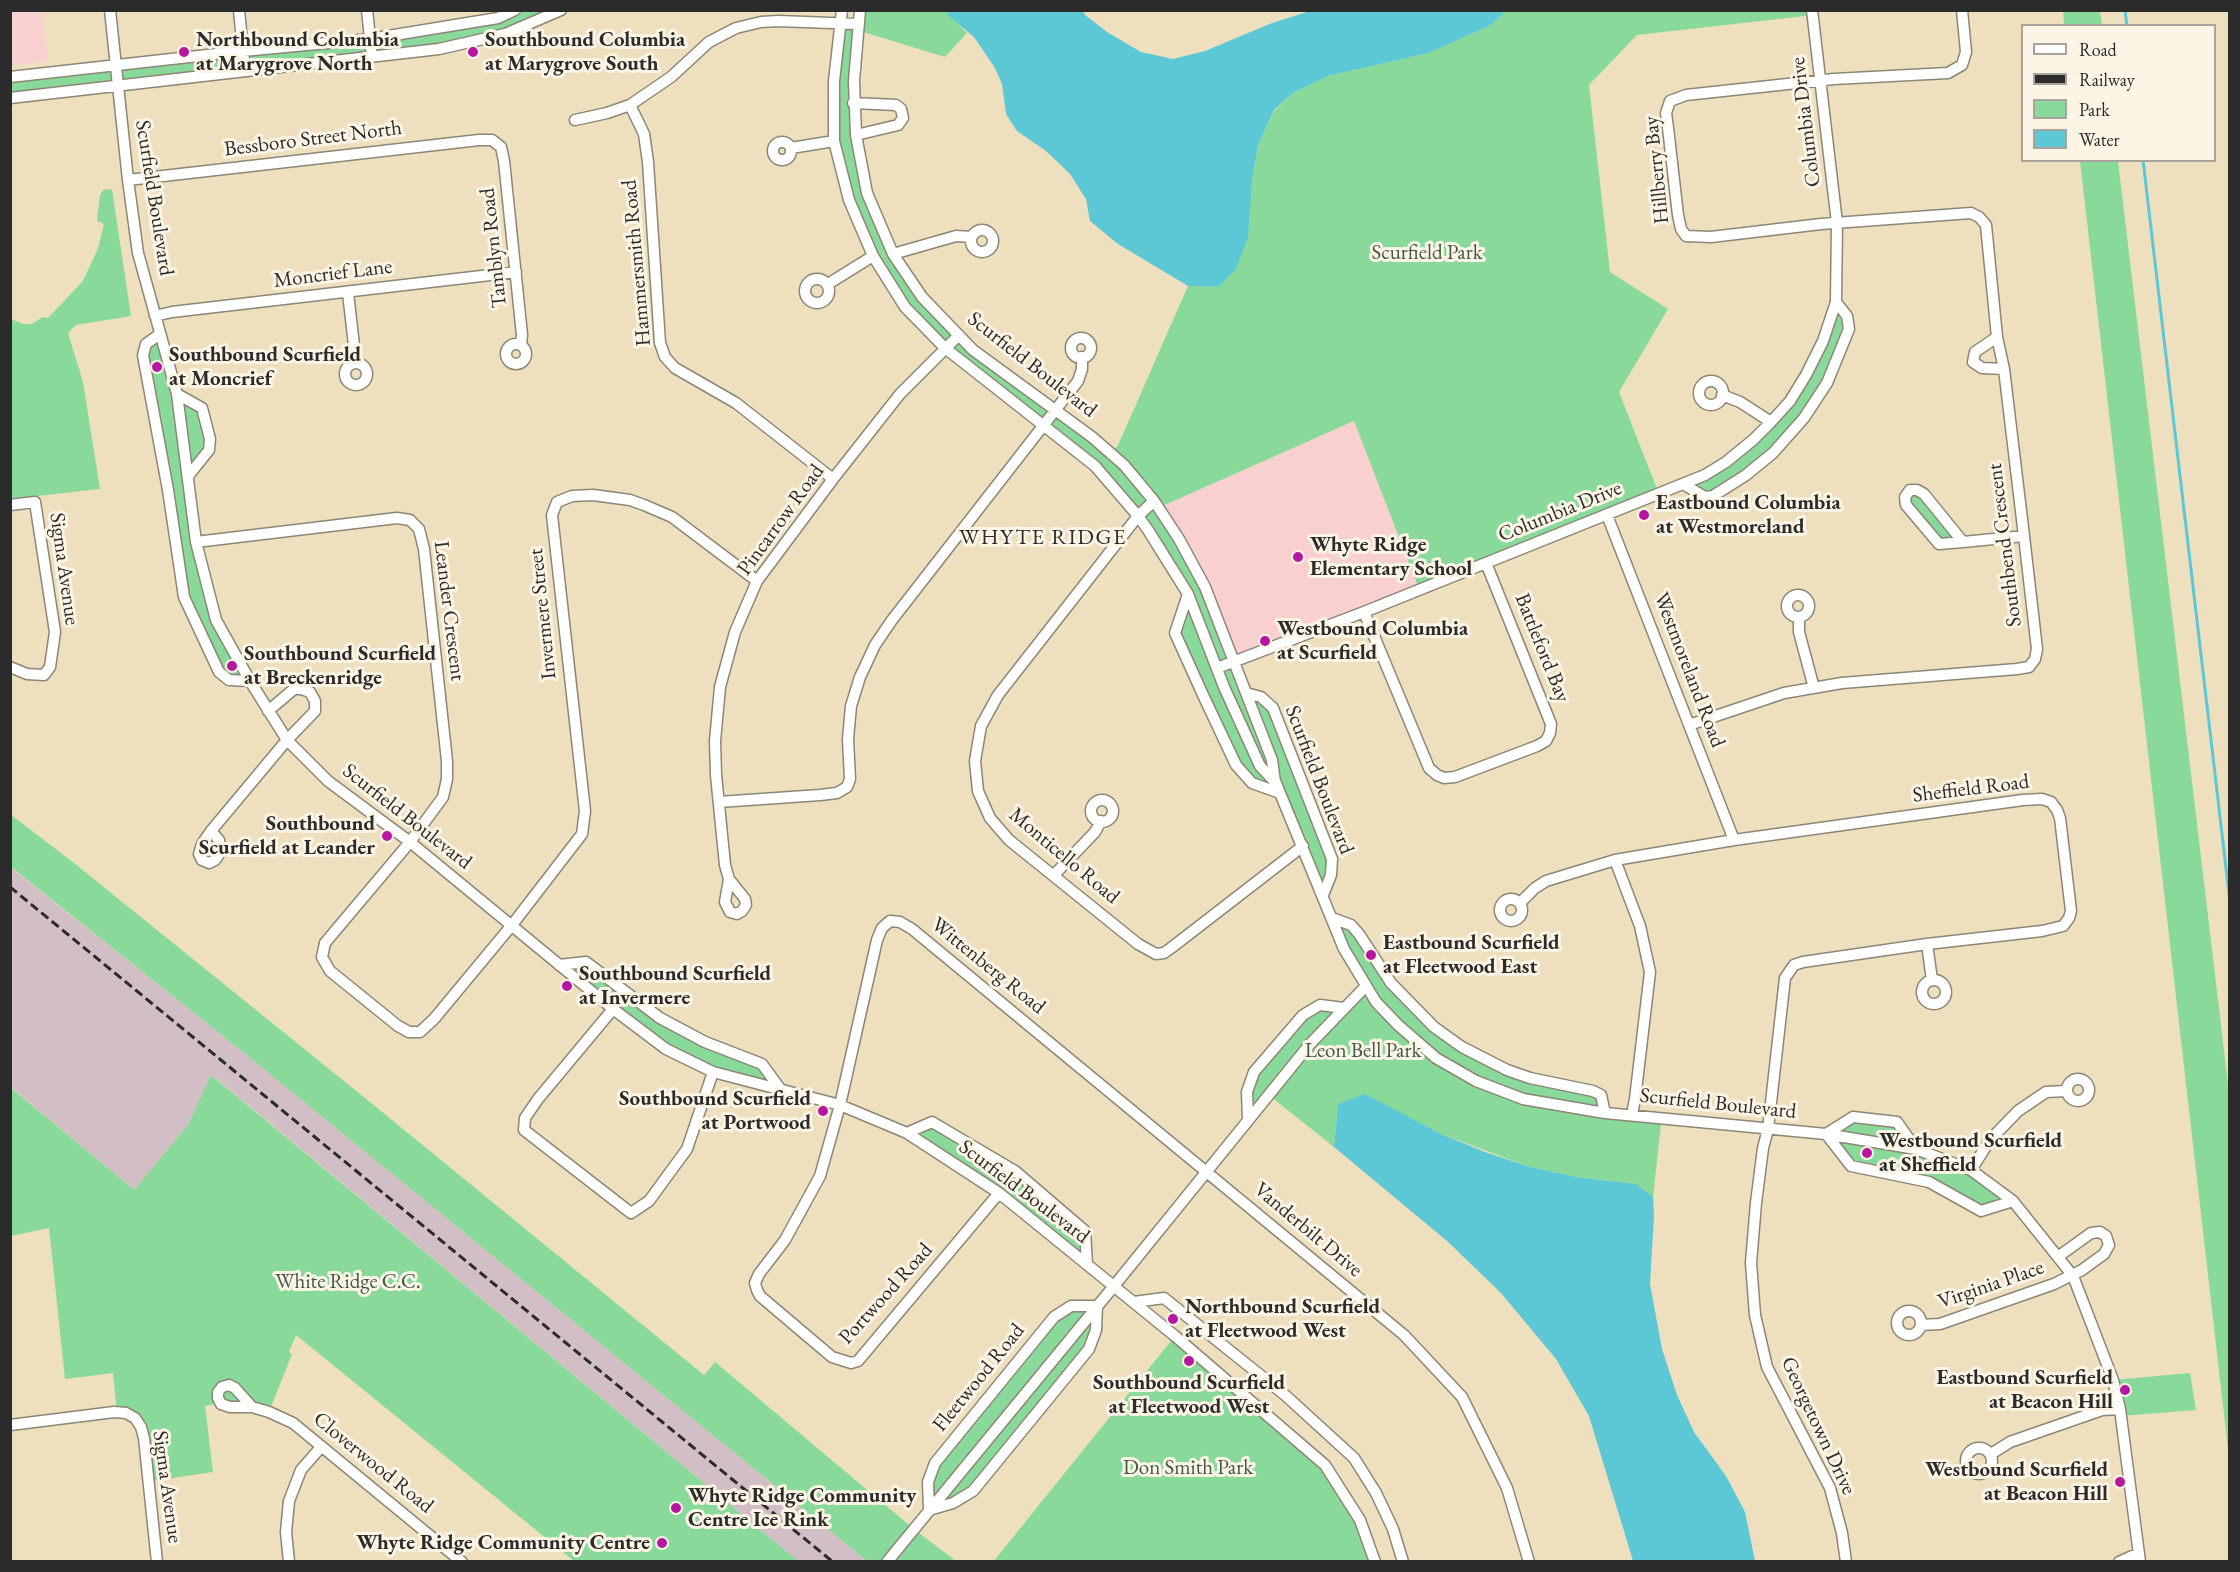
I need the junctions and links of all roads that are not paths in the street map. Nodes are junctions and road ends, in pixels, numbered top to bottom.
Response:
1 (110, 10) edge
2 (239, 10) edge
3 (367, 10) edge
4 (514, 10) edge
5 (561, 10) edge
6 (842, 10) edge
7 (860, 10) edge
8 (1812, 10) edge
9 (1962, 10) edge
10 (497, 14) edge
11 (841, 22) junction
12 (858, 24) junction
13 (505, 34) junction
14 (370, 39) junction
15 (243, 51) junction
16 (372, 57) junction
17 (117, 65) junction
18 (246, 71) junction
19 (10, 77) edge
20 (1821, 80) junction
21 (118, 87) junction
22 (10, 98) edge
23 (853, 102) junction
24 (630, 105) junction
25 (575, 120) dead end
26 (856, 135) junction
27 (834, 141) junction
28 (501, 147) joint
29 (791, 148) dead end
30 (128, 180) junction
31 (1837, 223) junction
32 (972, 237) dead end
33 (893, 254) junction
34 (873, 256) junction
35 (516, 272) junction
36 (828, 284) dead end
37 (348, 293) junction
38 (1836, 302) junction
39 (155, 316) junction
40 (160, 334) junction
41 (958, 335) junction
42 (1997, 336) junction
43 (520, 345) dead end
44 (945, 348) junction
45 (1082, 357) dead end
46 (356, 363) dead end
47 (2004, 369) junction
48 (177, 394) junction
49 (1722, 395) dead end
50 (1055, 411) junction
51 (1771, 422) junction
52 (1043, 427) junction
53 (189, 475) junction
54 (833, 479) junction
55 (1683, 484) junction
56 (1154, 501) junction
57 (10, 505) edge
58 (1607, 514) junction
59 (1138, 516) junction
60 (2024, 536) junction
61 (196, 542) junction
62 (1963, 542) junction
63 (1486, 563) junction
64 (757, 580) junction
65 (1188, 594) junction
66 (1364, 612) junction
67 (1798, 617) dead end
68 (1234, 661) junction
69 (10, 667) edge
70 (1217, 668) junction
71 (250, 681) junction
72 (1814, 688) junction
73 (1246, 693) junction
74 (268, 711) junction
75 (1689, 725) junction
76 (287, 740) junction
77 (1278, 788) junction
78 (719, 802) junction
79 (1101, 821) dead end
80 (211, 831) dead end
81 (1734, 840) junction
82 (410, 842) junction
83 (1303, 846) junction
84 (1615, 860) junction
85 (1054, 875) junction
86 (729, 879) dead end
87 (1323, 894) junction
88 (1520, 903) dead end
89 (1332, 918) junction
90 (512, 925) junction
91 (1927, 944) junction
92 (559, 965) junction
93 (1932, 980) dead end
94 (1365, 987) junction
95 (1344, 1008) junction
96 (613, 1009) junction
97 (713, 1072) junction
98 (781, 1090) junction
99 (2066, 1091) dead end
100 (840, 1105) junction
101 (1605, 1113) junction
102 (1632, 1114) junction
103 (1248, 1119) junction
104 (1768, 1129) junction
105 (907, 1133) junction
106 (1827, 1134) junction
107 (1916, 1149) junction
108 (1971, 1170) junction
109 (1207, 1171) junction
110 (999, 1193) junction
111 (2013, 1201) junction
112 (2059, 1257) junction
113 (1087, 1264) junction
114 (2073, 1276) junction
115 (1114, 1286) junction
116 (1134, 1302) junction
117 (1097, 1306) junction
118 (1921, 1325) dead end
119 (252, 1407) dead end
120 (2120, 1409) junction
121 (10, 1425) edge
122 (321, 1447) junction
123 (1990, 1454) dead end
124 (929, 1510) junction
125 (2139, 1557) edge
126 (157, 1562) edge
127 (289, 1562) edge
128 (462, 1562) edge
129 (887, 1562) edge
130 (1375, 1562) edge
131 (1403, 1562) edge
132 (1529, 1562) edge
133 (1846, 1562) edge
134 (2119, 1562) edge

1 - 17 street, Scurfield Boulevard
2 - 15 street
3 - 14 street
4 - 10 street
5 - 13 street
6 - 11 street, Scurfield Boulevard
7 - 12 street, Scurfield Boulevard
8 - 20 street, Columbia Drive
9 - 20 street
10 - 13 street
10 - 14 street
11 - 12 street
11 - 24 street
11 - 27 street, Scurfield Boulevard
12 - 23 street, Scurfield Boulevard
13 - 16 street
14 - 15 street
14 - 16 street
15 - 17 street
15 - 18 street
16 - 18 street
17 - 19 street
17 - 21 street, Scurfield Boulevard
18 - 21 street
20 - 31 street, Columbia Drive
20 - 31 street, Hillberry Bay
21 - 22 street
21 - 30 street, Scurfield Boulevard
23 - 26 street, Scurfield Boulevard
23 - 26 street
24 - 25 street
24 - 54 street, Hammersmith Road
26 - 33 street, Scurfield Boulevard
27 - 29 street
27 - 34 street, Scurfield Boulevard
28 - 30 street, Bessboro Street North
28 - 35 street, Tamblyn Road
30 - 39 street, Scurfield Boulevard
31 - 38 street, Columbia Drive
31 - 42 street, Southbend Crescent
32 - 33 street
33 - 41 street, Scurfield Boulevard
34 - 36 street
34 - 44 street, Scurfield Boulevard
35 - 37 street, Moncrief Lane
35 - 43 street, Tamblyn Road
37 - 39 street, Moncrief Lane
37 - 46 street
38 - 51 street, Columbia Drive
38 - 55 street, Columbia Drive
39 - 40 street, Scurfield Boulevard
40 - 48 street, Scurfield Boulevard
40 - 71 street
41 - 44 street, Pincarrow Road
41 - 50 street, Scurfield Boulevard
42 - 47 street, Southbend Crescent
42 - 47 street
44 - 52 street, Scurfield Boulevard
44 - 54 street, Pincarrow Road
45 - 50 street
47 - 60 street, Southbend Crescent
48 - 53 street, Scurfield Boulevard
48 - 53 street
49 - 51 street
50 - 52 street
50 - 56 street, Scurfield Boulevard
51 - 55 street, Columbia Drive
52 - 59 street, Scurfield Boulevard
52 - 78 street
53 - 61 street, Scurfield Boulevard
54 - 64 street, Pincarrow Road
55 - 58 street, Columbia Drive
56 - 59 street, Monticello Road
56 - 68 street, Scurfield Boulevard
57 - 69 street, Sigma Avenue
58 - 63 street, Columbia Drive
58 - 75 street, Westmoreland Road
59 - 65 street, Scurfield Boulevard
59 - 85 street, Monticello Road
60 - 62 street
60 - 72 street, Southbend Crescent
61 - 71 street, Scurfield Boulevard
61 - 82 street, Leander Crescent
62 - 62 street
63 - 66 street, Columbia Drive
63 - 66 street, Battleford Bay
64 - 78 street, Pincarrow Road
64 - 90 street, Invermere Street
65 - 70 street, Scurfield Boulevard
65 - 77 street, Scurfield Boulevard
66 - 68 street, Columbia Drive
67 - 72 street
68 - 70 street, Columbia Drive
68 - 73 street, Scurfield Boulevard
70 - 77 street, Scurfield Boulevard
71 - 74 street, Scurfield Boulevard
72 - 75 street, Southbend Crescent
73 - 77 street, Scurfield Boulevard
73 - 87 street, Scurfield Boulevard
74 - 76 street, Scurfield Boulevard
74 - 76 street
75 - 81 street, Westmoreland Road
76 - 80 street
76 - 82 street, Scurfield Boulevard
77 - 83 street, Scurfield Boulevard
78 - 86 street, Pincarrow Road
79 - 85 street
81 - 84 street, Sheffield Road
81 - 91 street, Sheffield Road
82 - 90 street, Scurfield Boulevard
82 - 90 street
83 - 85 street, Monticello Road
83 - 87 street, Scurfield Boulevard
84 - 88 street, Sheffield Road
84 - 102 street
87 - 89 street, Scurfield Boulevard
89 - 94 street, Scurfield Boulevard
89 - 101 street
90 - 92 street, Scurfield Boulevard
91 - 93 street
91 - 104 street, Sheffield Road
92 - 96 street, Scurfield Boulevard
92 - 98 street
94 - 95 street
94 - 101 street, Scurfield Boulevard
95 - 103 street
95 - 103 street
96 - 97 street, Scurfield Boulevard
96 - 97 street
97 - 98 street, Scurfield Boulevard
98 - 100 street, Scurfield Boulevard
99 - 108 street
100 - 105 street, Scurfield Boulevard
100 - 109 street, Wittenberg Road
100 - 110 street, Portwood Road
101 - 102 street, Scurfield Boulevard
102 - 104 street, Scurfield Boulevard
103 - 109 street
104 - 106 street, Scurfield Boulevard
104 - 133 street, Georgetown Drive
105 - 110 street, Scurfield Boulevard
105 - 113 street, Scurfield Boulevard
106 - 107 street, Scurfield Boulevard
106 - 107 street
106 - 111 street
107 - 108 street, Scurfield Boulevard
108 - 111 street, Scurfield Boulevard
109 - 115 street
109 - 132 street, Vanderbilt Drive
110 - 113 street, Scurfield Boulevard
111 - 112 street, Scurfield Boulevard
112 - 114 street, Scurfield Boulevard
112 - 114 street, Virginia Place
113 - 115 street, Scurfield Boulevard
114 - 118 street, Virginia Place
114 - 120 street, Scurfield Boulevard
115 - 116 street, Scurfield Boulevard
115 - 117 street
116 - 130 street, Scurfield Boulevard
116 - 131 street
117 - 124 street
117 - 124 street
117 - 124 street, Fleetwood Road
119 - 122 street, Cloverwood Road
120 - 123 street
120 - 125 street, Scurfield Boulevard
121 - 126 street, Sigma Avenue
122 - 127 street
122 - 128 street, Cloverwood Road
124 - 129 street
125 - 134 street

